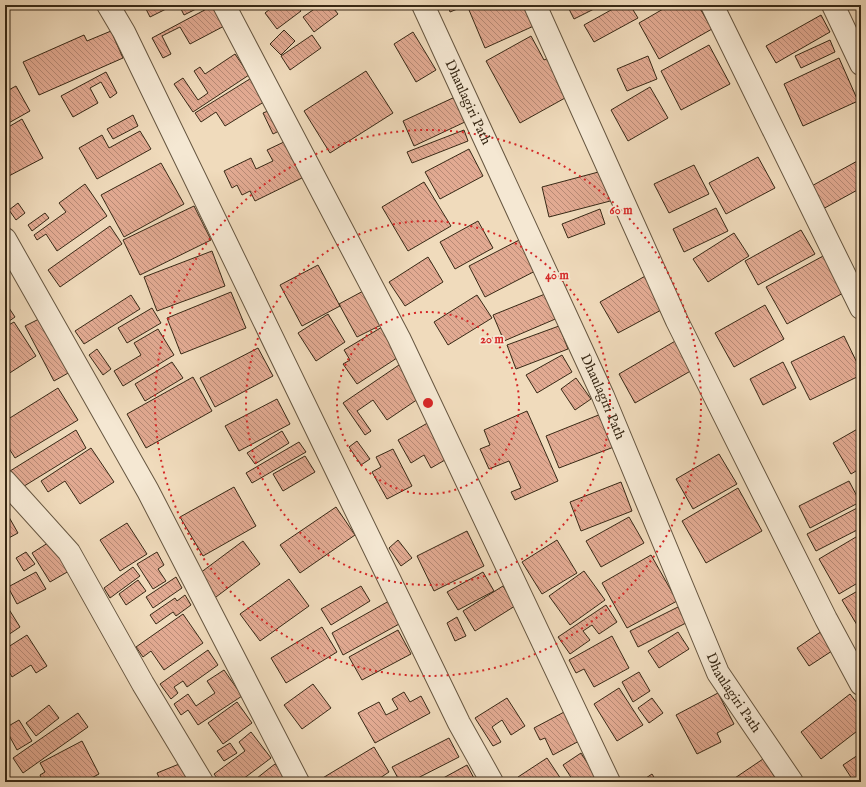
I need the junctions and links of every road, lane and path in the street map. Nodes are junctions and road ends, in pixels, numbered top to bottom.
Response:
1 (108, 5) edge
2 (224, 5) edge
3 (423, 5) edge
4 (535, 5) edge
5 (712, 5) edge
6 (833, 5) edge
7 (861, 64) edge
8 (5, 239) edge
9 (861, 308) edge
10 (5, 481) edge
11 (861, 684) edge
12 (202, 782) edge
13 (298, 782) edge
14 (492, 782) edge
15 (610, 782) edge
16 (792, 782) edge

1 - 14 street
2 - 15 street
3 - 16 street, Dhaulagiri Path
4 - 11 street
5 - 9 street
6 - 7 street
8 - 13 street
10 - 12 street

